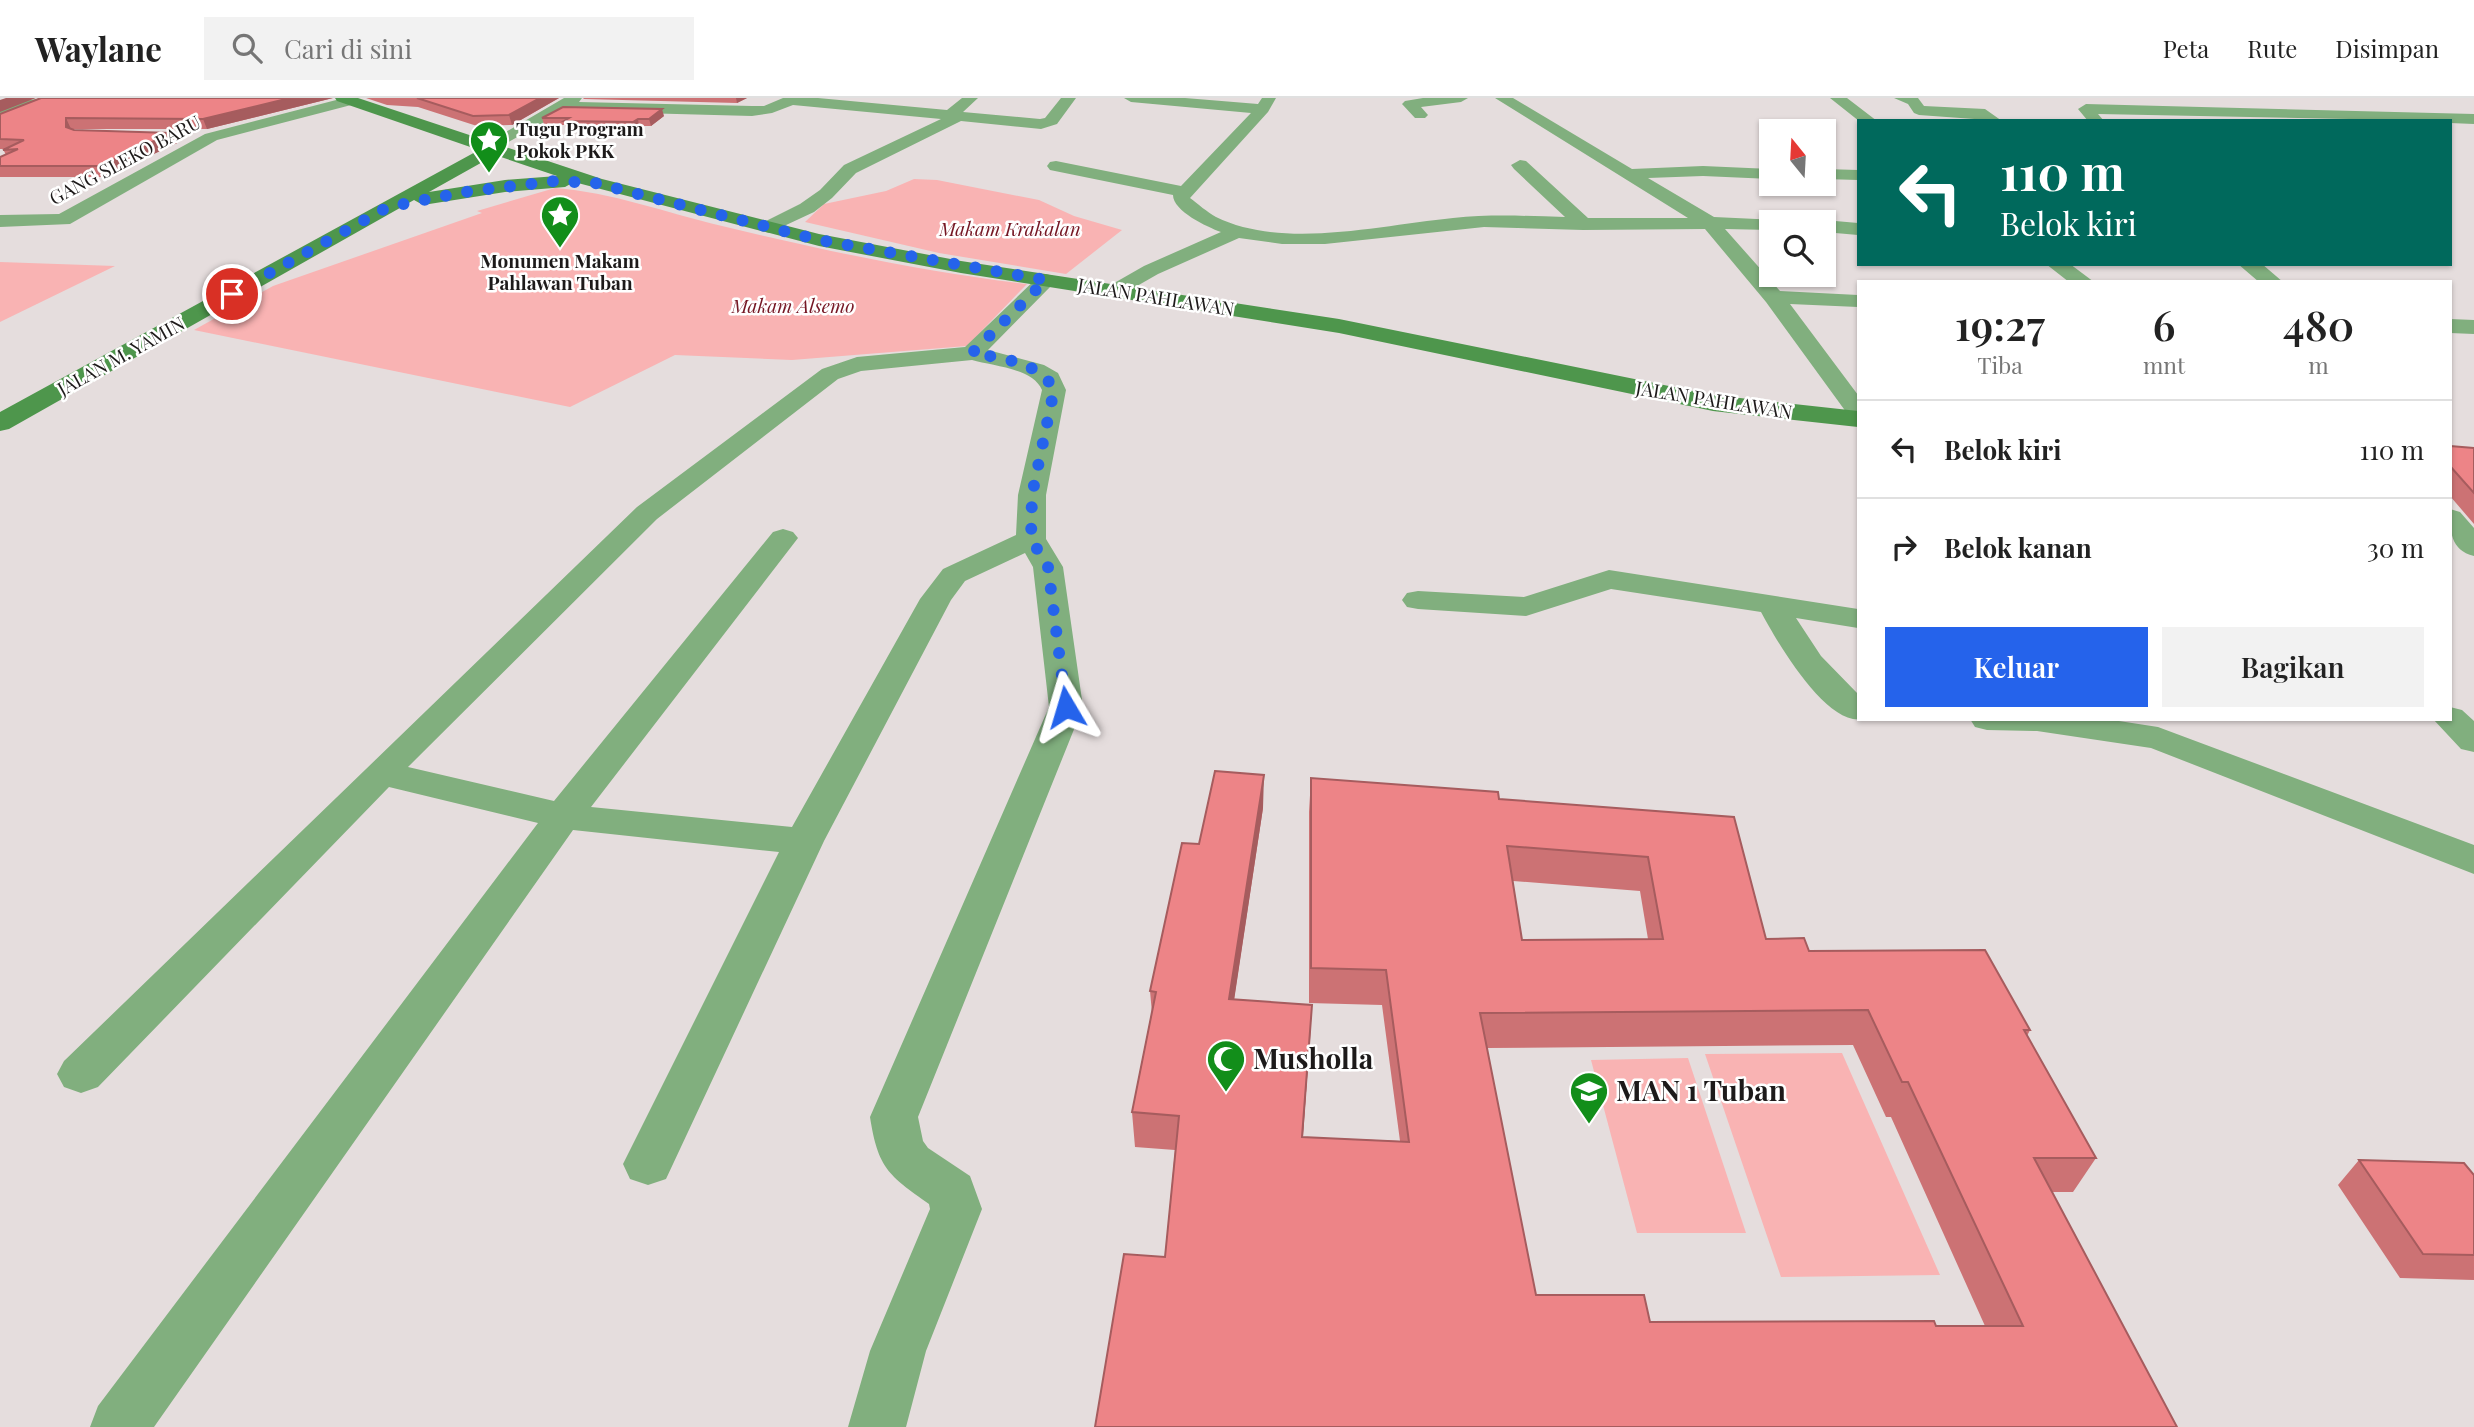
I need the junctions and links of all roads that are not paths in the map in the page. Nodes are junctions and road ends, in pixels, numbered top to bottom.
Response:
1 (575, 98) edge
2 (971, 98) edge
3 (1069, 98) edge
4 (1131, 98) edge
5 (1461, 98) edge
6 (1502, 98) edge
7 (1837, 98) edge
8 (1900, 98) edge
9 (346, 99) edge
10 (793, 99) edge
11 (52, 100) edge
12 (1266, 104) edge
13 (560, 106) junction
14 (2087, 109) edge
15 (0, 110) edge
16 (955, 115) junction
17 (1420, 115) dead end
18 (1866, 119) edge
19 (1991, 119) edge
20 (2439, 119) edge
21 (2452, 119) edge
22 (0, 120) edge
23 (2474, 120) edge
24 (178, 136) edge
25 (211, 137) junction
26 (491, 148) junction
27 (1520, 165) dead end
28 (1056, 166) dead end
29 (1723, 171) junction
30 (1759, 173) edge
31 (1631, 174) junction
32 (1836, 174) edge
33 (1857, 175) edge
34 (595, 183) junction
35 (1746, 187) dead end
36 (1185, 192) junction
37 (388, 207) junction
38 (0, 221) edge
39 (1710, 223) junction
40 (1583, 224) junction
41 (1759, 224) edge
42 (769, 227) junction
43 (1836, 227) edge
44 (1857, 229) edge
45 (1238, 231) junction
46 (2059, 266) edge
47 (2251, 266) edge
48 (1046, 280) junction
49 (2081, 280) edge
50 (2270, 280) edge
51 (1116, 290) junction
52 (1774, 297) junction
53 (1857, 301) edge
54 (2452, 326) edge
55 (2474, 327) edge
56 (972, 353) junction
57 (1857, 410) edge
58 (1857, 419) edge
59 (0, 423) edge
60 (2452, 520) edge
61 (783, 538) dead end
62 (1031, 539) junction
63 (2474, 547) edge
64 (1418, 600) dead end
65 (1773, 605) junction
66 (1857, 618) edge
67 (1857, 709) edge
68 (2452, 720) edge
69 (2038, 721) edge
70 (2474, 741) edge
71 (381, 774) junction
72 (564, 816) junction
73 (804, 841) junction
74 (2474, 860) edge
75 (81, 1074) dead end
76 (649, 1164) dead end
77 (119, 1427) edge
78 (877, 1427) edge

1 - 13 street
2 - 16 street
3 - 16 street
4 - 12 street
5 - 17 street
6 - 31 street
7 - 18 street
8 - 19 street
9 - 25 street, GANG SLEKO BARU
9 - 26 main road, JALAN PAHLAWAN
10 - 13 street
10 - 16 street
11 - 15 street
11 - 22 street
12 - 36 street
13 - 26 street
14 - 20 street
16 - 42 street
21 - 23 street
24 - 25 street
25 - 38 street, GANG SLEKO BARU
26 - 34 main road, JALAN PAHLAWAN
26 - 37 main road, JALAN M. YAMIN
27 - 40 street
28 - 36 street
29 - 30 street
29 - 31 street
29 - 35 street
31 - 39 street
32 - 33 street
34 - 37 main road, JALAN M. YAMIN
34 - 42 main road, JALAN PAHLAWAN
36 - 45 street
37 - 59 main road, JALAN M. YAMIN
39 - 40 street
39 - 41 street
39 - 52 street
40 - 45 street
42 - 48 main road, JALAN PAHLAWAN
43 - 44 street
45 - 51 street
46 - 49 street
47 - 50 street
48 - 51 main road, JALAN PAHLAWAN
48 - 56 street
51 - 58 main road, JALAN PAHLAWAN
52 - 53 street
52 - 57 street
54 - 55 street
56 - 62 street
56 - 71 street
60 - 63 street
61 - 72 street
62 - 73 street
62 - 78 street
64 - 65 street
65 - 66 street
65 - 67 street
68 - 70 street
69 - 74 street
71 - 72 street
71 - 75 street
72 - 73 street
72 - 77 street
73 - 76 street

